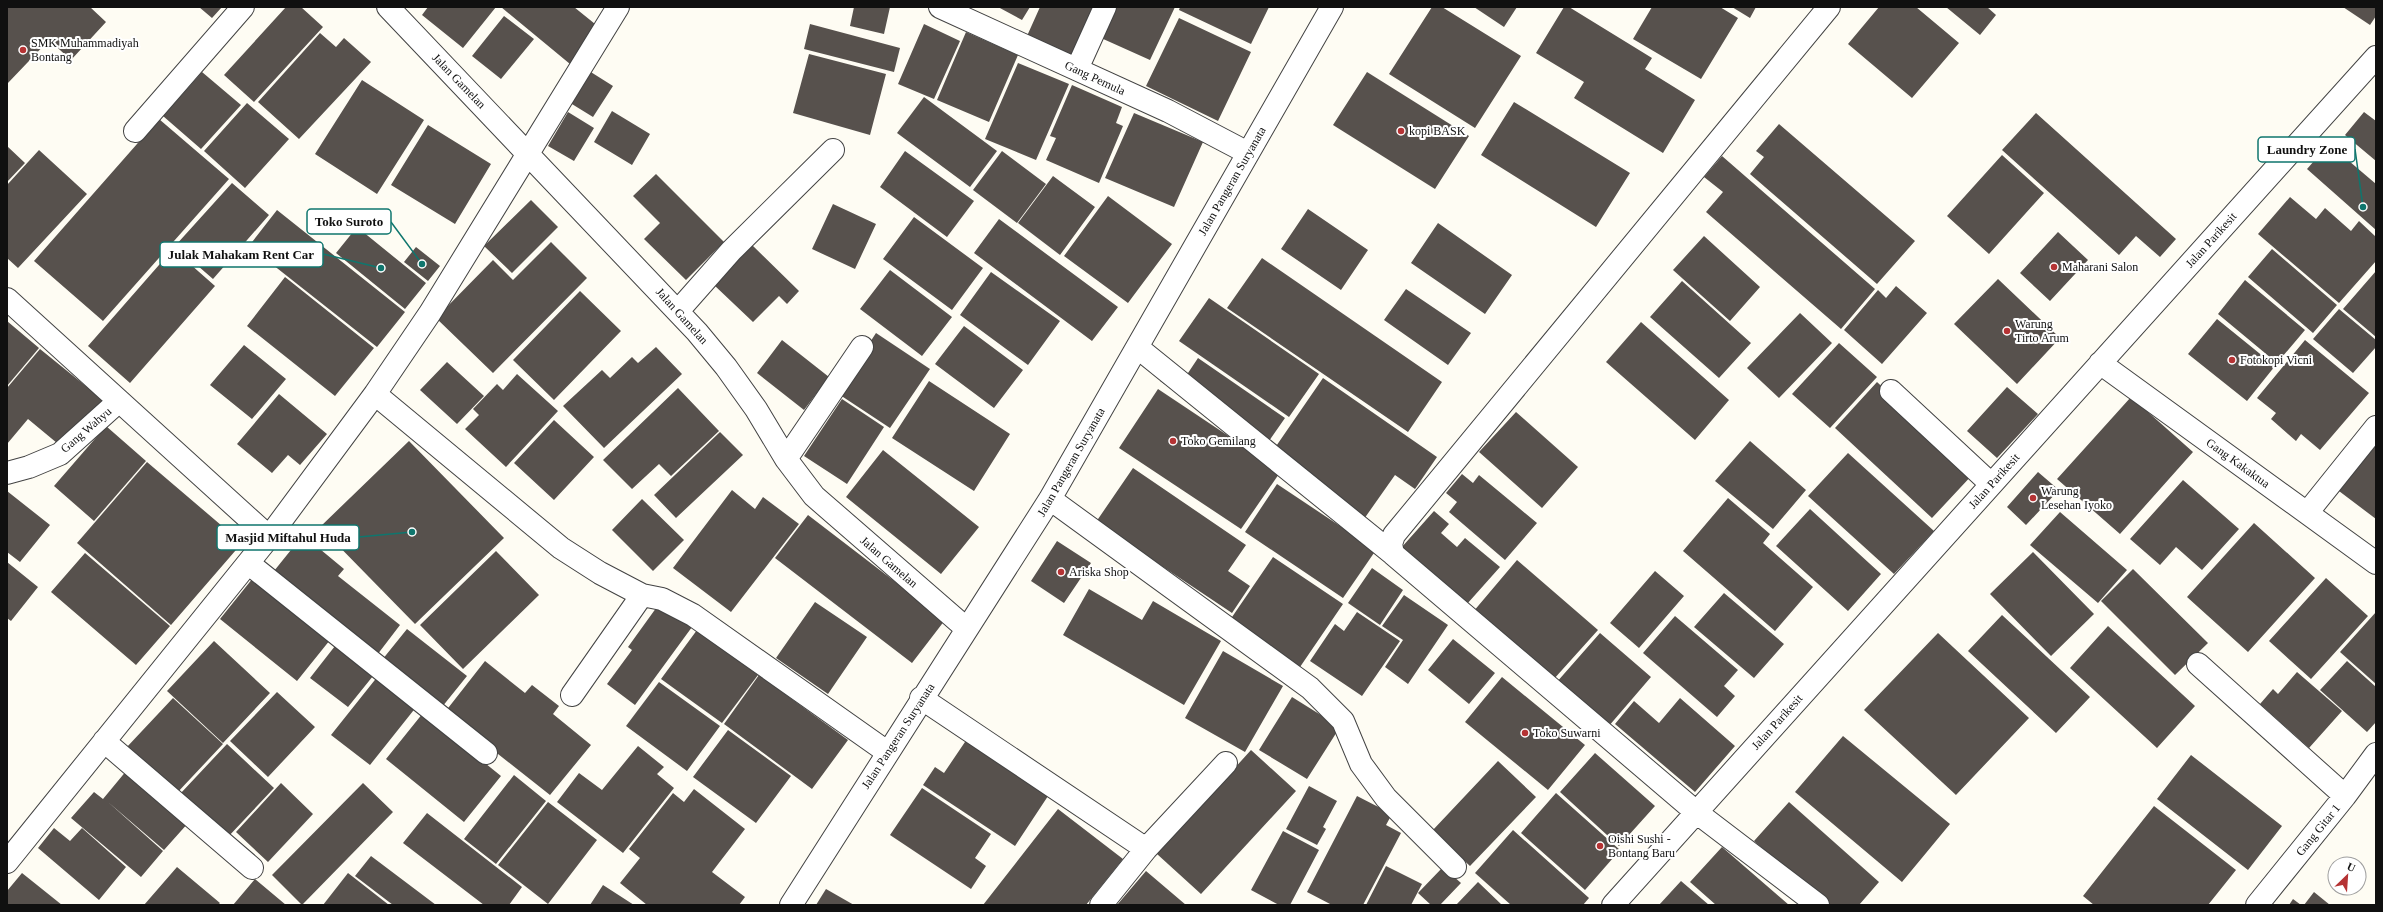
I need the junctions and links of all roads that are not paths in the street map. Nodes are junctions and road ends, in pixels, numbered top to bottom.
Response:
1 (243, 7) edge
2 (388, 7) edge
3 (618, 7) edge
4 (940, 7) edge
5 (1105, 7) edge
6 (1332, 7) edge
7 (1828, 7) edge
8 (2376, 57) edge
9 (1077, 70) junction
10 (135, 131) dead end
11 (833, 150) dead end
12 (528, 153) junction
13 (1248, 153) junction
14 (7, 299) edge
15 (678, 311) junction
16 (862, 347) dead end
17 (1137, 347) junction
18 (2100, 363) junction
19 (1891, 391) dead end
20 (375, 394) junction
21 (120, 401) junction
22 (2376, 427) edge
23 (786, 459) junction
24 (7, 473) edge
25 (1991, 484) junction
26 (1050, 499) junction
27 (2307, 513) junction
28 (269, 537) junction
29 (1393, 554) junction
30 (248, 563) junction
31 (2376, 563) edge
32 (642, 595) junction
33 (967, 629) junction
34 (2198, 664) dead end
35 (572, 695) dead end
36 (922, 698) junction
37 (104, 741) junction
38 (887, 752) junction
39 (486, 753) dead end
40 (2376, 754) edge
41 (1226, 763) dead end
42 (2345, 796) junction
43 (1696, 812) junction
44 (1146, 849) junction
45 (7, 862) edge
46 (1455, 867) dead end
47 (252, 868) dead end
48 (791, 905) edge
49 (1101, 905) edge
50 (1612, 905) edge
51 (1818, 905) edge
52 (2257, 905) edge

1 - 10 street
2 - 12 street, Jalan Gamelan
3 - 12 street
4 - 9 street, Gang Pemula
5 - 9 street
6 - 13 street, Jalan Pangeran Suryanata
7 - 29 street
8 - 18 street, Jalan Parikesit
9 - 13 street, Gang Pemula
11 - 15 street
12 - 15 street, Jalan Gamelan
12 - 20 street
13 - 17 street, Jalan Pangeran Suryanata
14 - 21 street
15 - 23 street, Jalan Gamelan
16 - 23 street
17 - 26 street, Jalan Pangeran Suryanata
17 - 29 street
18 - 25 street, Jalan Parikesit
18 - 27 street, Gang Kakaktua
19 - 25 street
20 - 28 street
20 - 32 street
21 - 24 street, Gang Wahyu
21 - 28 street
22 - 27 street
23 - 33 street, Jalan Gamelan
25 - 43 street, Jalan Parikesit
26 - 33 street, Jalan Pangeran Suryanata
26 - 46 street
27 - 31 street, Gang Kakaktua
28 - 30 street
29 - 43 street
30 - 37 street
30 - 39 street
32 - 35 street
32 - 38 street
33 - 36 street, Jalan Pangeran Suryanata
34 - 42 street
36 - 38 street, Jalan Pangeran Suryanata
36 - 44 street
37 - 45 street
37 - 47 street
38 - 48 street, Jalan Pangeran Suryanata
40 - 42 street, Gang Gitar 1
41 - 44 street
42 - 52 street, Gang Gitar 1
43 - 50 street, Jalan Parikesit
43 - 51 street
44 - 49 street

